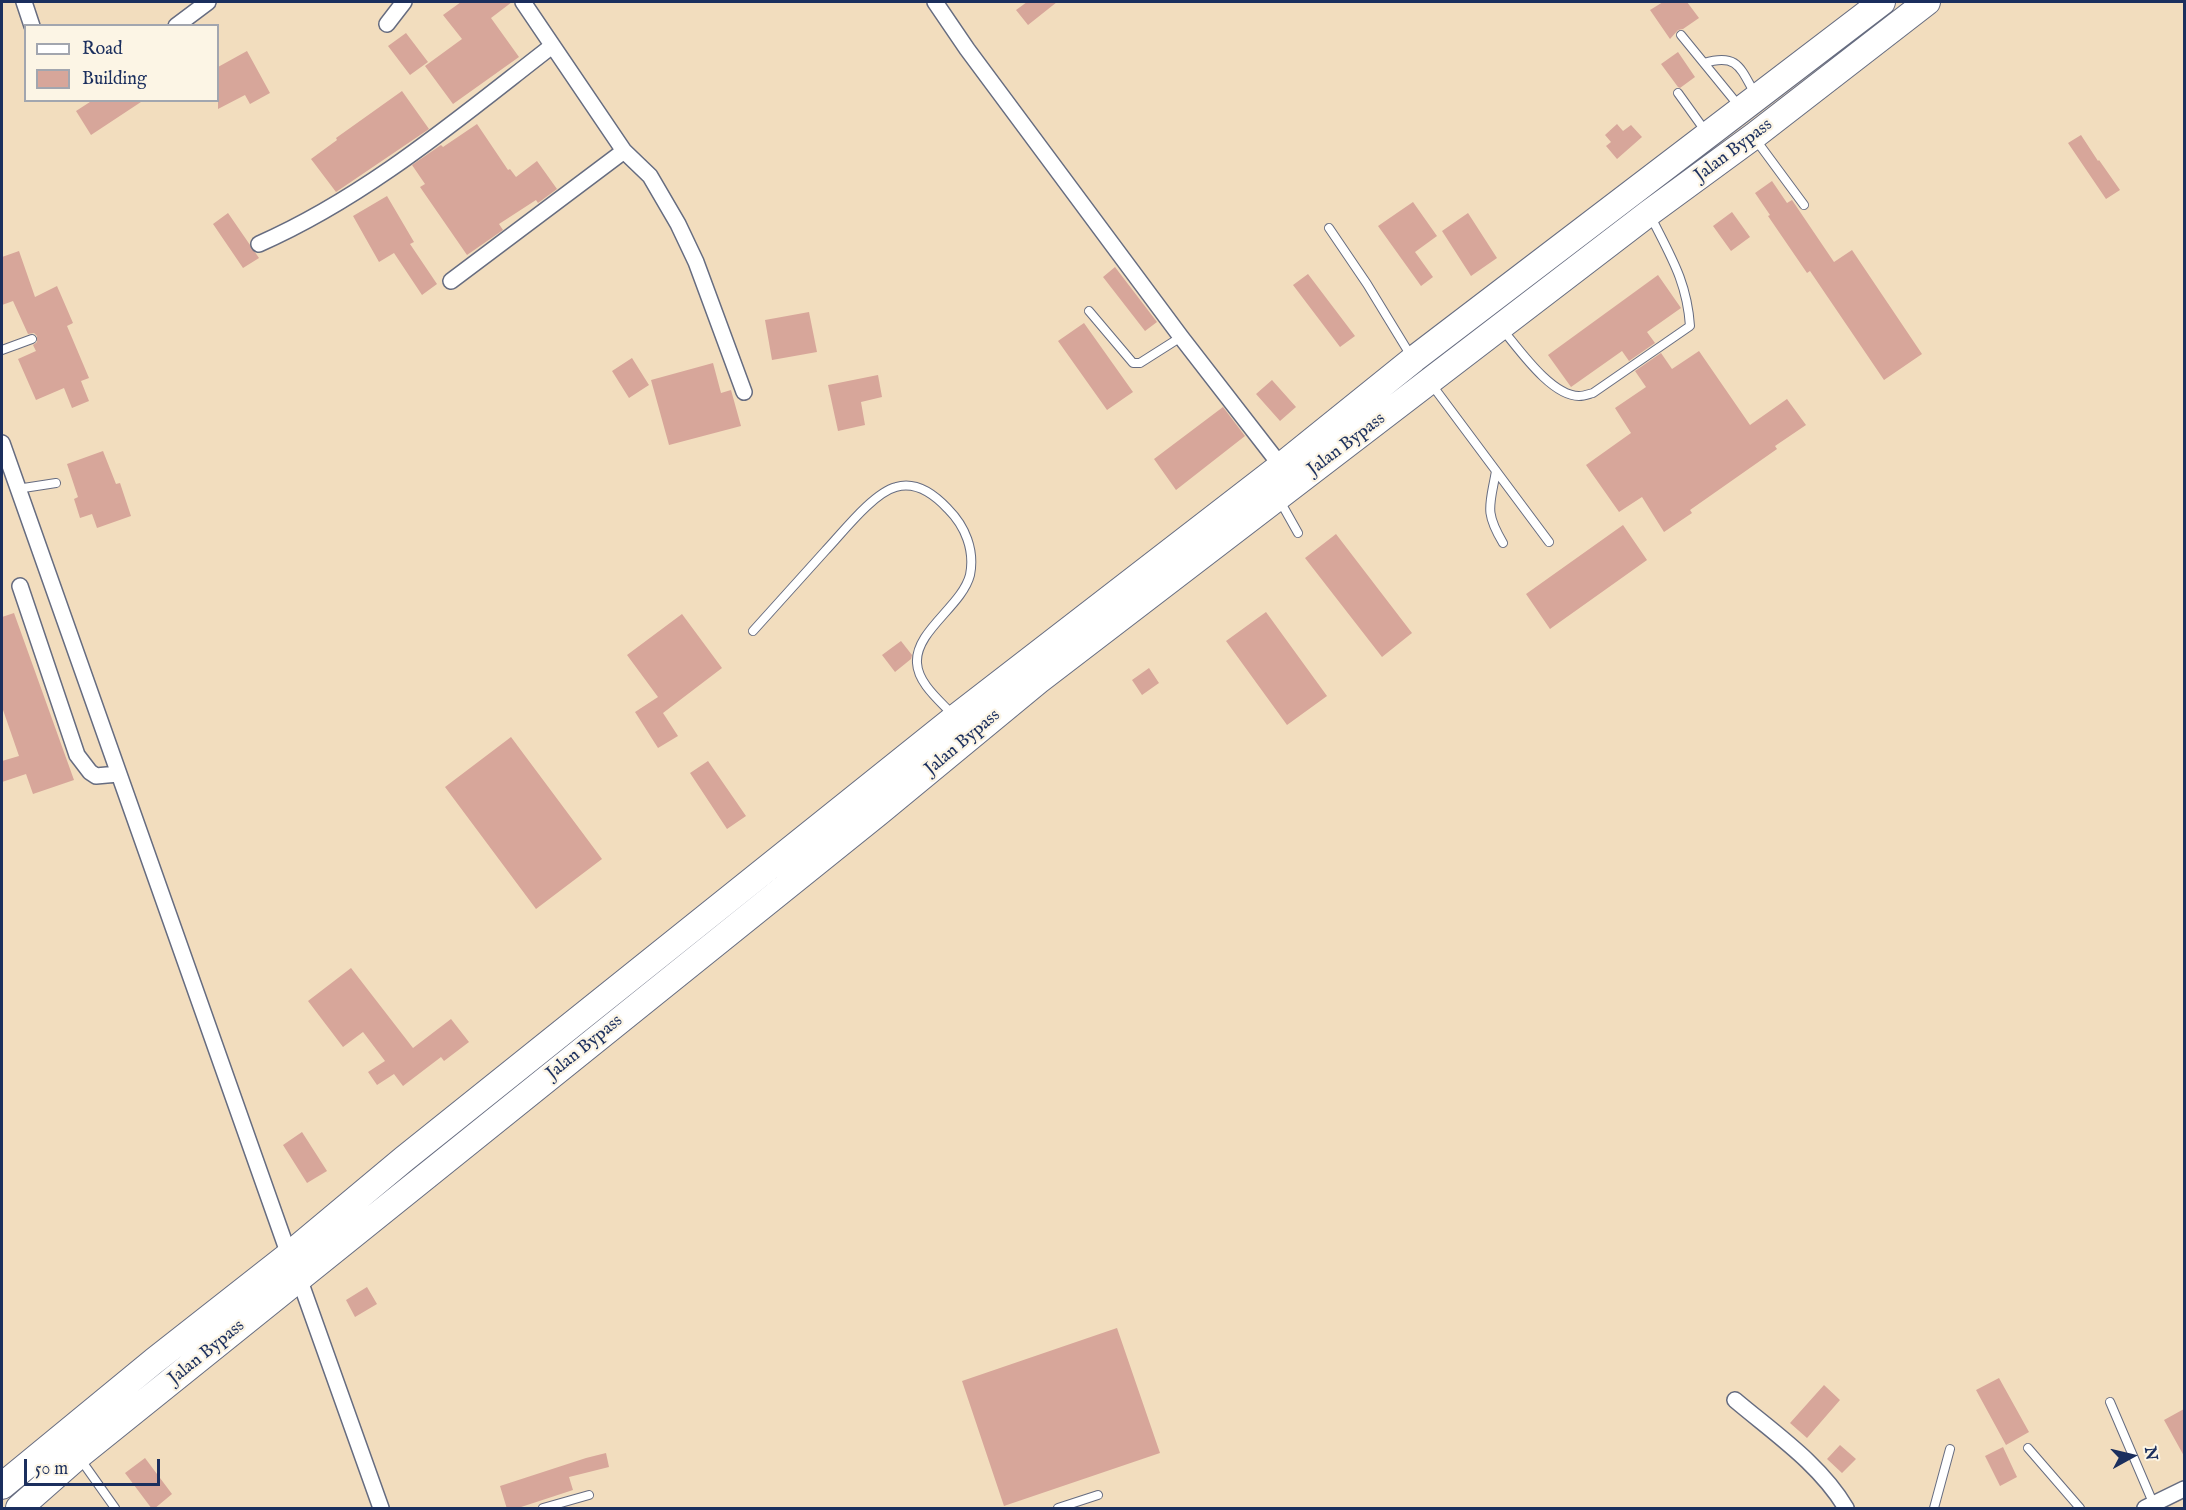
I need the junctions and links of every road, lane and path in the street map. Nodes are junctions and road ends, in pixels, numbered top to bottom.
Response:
1 (24, 2) edge
2 (208, 2) edge
3 (404, 2) edge
4 (523, 2) edge
5 (935, 2) edge
6 (1882, 2) edge
7 (1927, 2) edge
8 (31, 24) edge
9 (179, 24) edge
10 (387, 24) dead end
11 (1681, 35) dead end
12 (552, 46) junction
13 (1704, 63) junction
14 (1678, 93) dead end
15 (1750, 104) junction
16 (1708, 136) junction
17 (1754, 136) junction
18 (624, 151) junction
19 (1804, 205) dead end
20 (1649, 213) junction
21 (1329, 228) dead end
22 (259, 244) dead end
23 (1525, 275) junction
24 (451, 280) dead end
25 (1541, 297) junction
26 (1089, 311) dead end
27 (1501, 328) junction
28 (1181, 337) junction
29 (32, 339) dead end
30 (2, 351) edge
31 (1414, 359) junction
32 (1430, 382) junction
33 (744, 392) dead end
34 (2, 443) edge
35 (1281, 466) junction
36 (1496, 471) junction
37 (56, 483) dead end
38 (17, 489) junction
39 (1278, 497) junction
40 (1298, 533) dead end
41 (1549, 542) dead end
42 (1503, 543) dead end
43 (20, 586) dead end
44 (753, 631) dead end
45 (955, 718) junction
46 (118, 774) junction
47 (294, 1266) junction
48 (1734, 1400) dead end
49 (2110, 1402) dead end
50 (2028, 1448) dead end
51 (1950, 1449) dead end
52 (78, 1456) junction
53 (2, 1486) edge
54 (2184, 1489) edge
55 (589, 1495) dead end
56 (1098, 1495) dead end
57 (2152, 1507) edge
58 (19, 1509) edge
59 (115, 1509) edge
60 (381, 1509) edge
61 (543, 1509) edge
62 (1058, 1509) edge
63 (1846, 1509) edge
64 (1934, 1509) edge
65 (2080, 1509) edge

1 - 8 street
2 - 9 street
3 - 10 street
4 - 12 street
5 - 28 street
6 - 15 highway, Jalan Bypass
7 - 17 highway, Jalan Bypass
11 - 13 lane
12 - 18 street
12 - 22 street
13 - 15 lane
13 - 15 lane
14 - 16 lane
15 - 16 highway, Jalan Bypass
16 - 23 highway, Jalan Bypass
17 - 19 lane
17 - 20 highway, Jalan Bypass
18 - 24 street
18 - 33 street
20 - 25 highway, Jalan Bypass
20 - 27 lane
21 - 31 lane
23 - 25 highway
23 - 31 highway, Jalan Bypass
25 - 27 highway, Jalan Bypass
26 - 28 lane
27 - 32 highway, Jalan Bypass
28 - 35 street
29 - 30 lane
31 - 35 highway, Jalan Bypass
32 - 36 lane
32 - 39 highway, Jalan Bypass
34 - 38 street
35 - 45 highway, Jalan Bypass
36 - 41 lane
36 - 42 lane
37 - 38 lane
38 - 46 street
39 - 40 lane
39 - 47 highway, Jalan Bypass
43 - 46 street
44 - 45 lane
45 - 47 highway, Jalan Bypass
46 - 47 street
47 - 52 highway, Jalan Bypass
47 - 53 highway, Jalan Bypass
47 - 60 street
48 - 63 street
49 - 57 lane
50 - 65 lane
51 - 64 lane
52 - 58 highway, Jalan Bypass
52 - 59 lane
54 - 57 street
55 - 61 lane
56 - 62 lane

